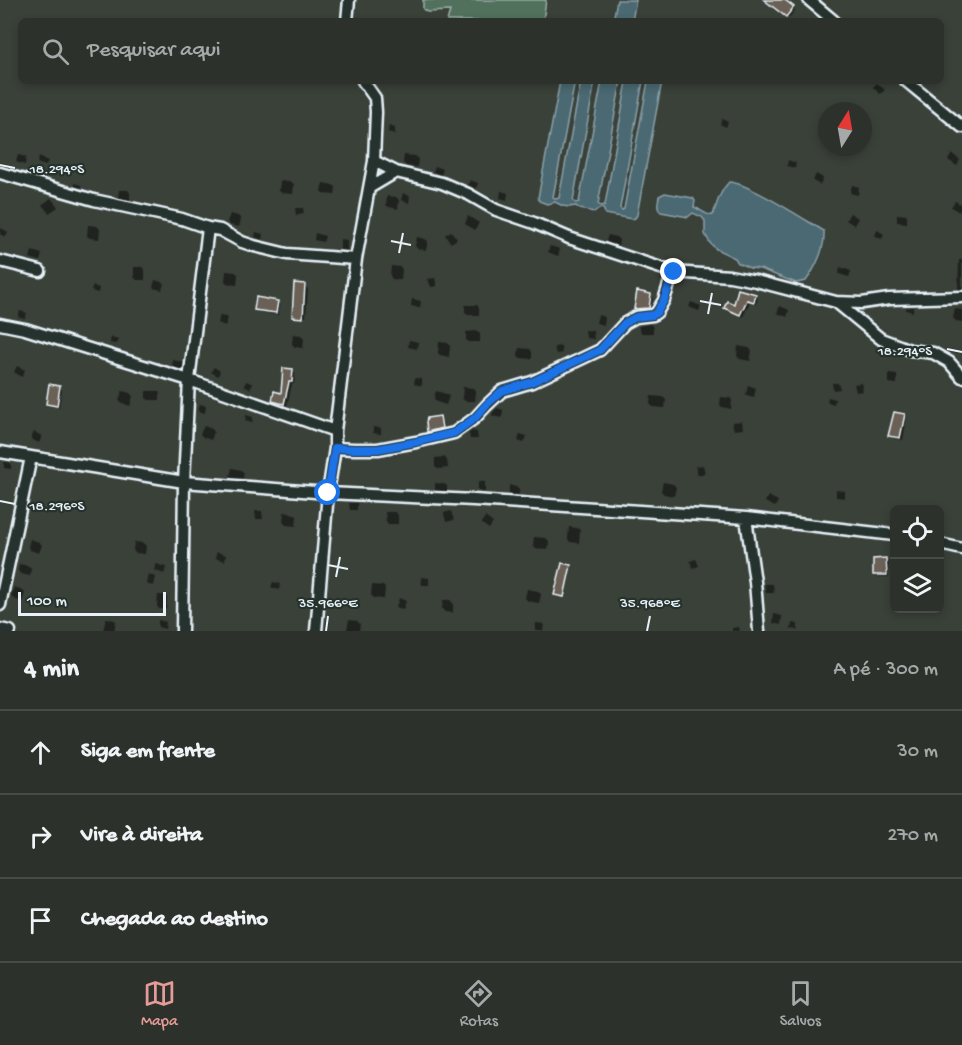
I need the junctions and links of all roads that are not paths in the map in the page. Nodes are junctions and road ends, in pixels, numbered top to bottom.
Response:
1 (349, 0) edge
2 (809, 0) edge
3 (347, 18) edge
4 (830, 18) edge
5 (365, 84) edge
6 (910, 84) edge
7 (962, 127) edge
8 (374, 161) junction
9 (396, 172) junction
10 (0, 173) edge
11 (369, 188) junction
12 (208, 228) junction
13 (356, 259) junction
14 (0, 261) edge
15 (40, 272) dead end
16 (674, 272) junction
17 (962, 297) edge
18 (836, 302) junction
19 (0, 324) edge
20 (962, 377) edge
21 (189, 380) junction
22 (335, 431) junction
23 (335, 448) junction
24 (0, 452) edge
25 (31, 457) junction
26 (184, 482) junction
27 (328, 493) junction
28 (746, 518) junction
29 (890, 535) edge
30 (944, 545) edge
31 (962, 549) edge
32 (0, 605) edge
33 (0, 628) edge
34 (10, 631) edge
35 (182, 631) edge
36 (316, 631) edge
37 (759, 631) edge

1 - 3 street
2 - 4 street
5 - 8 street
6 - 7 street
8 - 9 street
8 - 11 street
9 - 11 street
9 - 16 street
10 - 12 street
11 - 13 street
12 - 13 street
12 - 21 street
13 - 22 street
14 - 15 street
16 - 18 street
16 - 23 street
17 - 18 street
18 - 20 street
19 - 21 street
21 - 22 street
21 - 26 street
22 - 23 street
23 - 27 street
24 - 25 street
25 - 26 street
25 - 32 street
26 - 27 street
26 - 35 street
27 - 28 street
27 - 36 street
28 - 29 street
28 - 37 street
30 - 31 street
33 - 34 street

